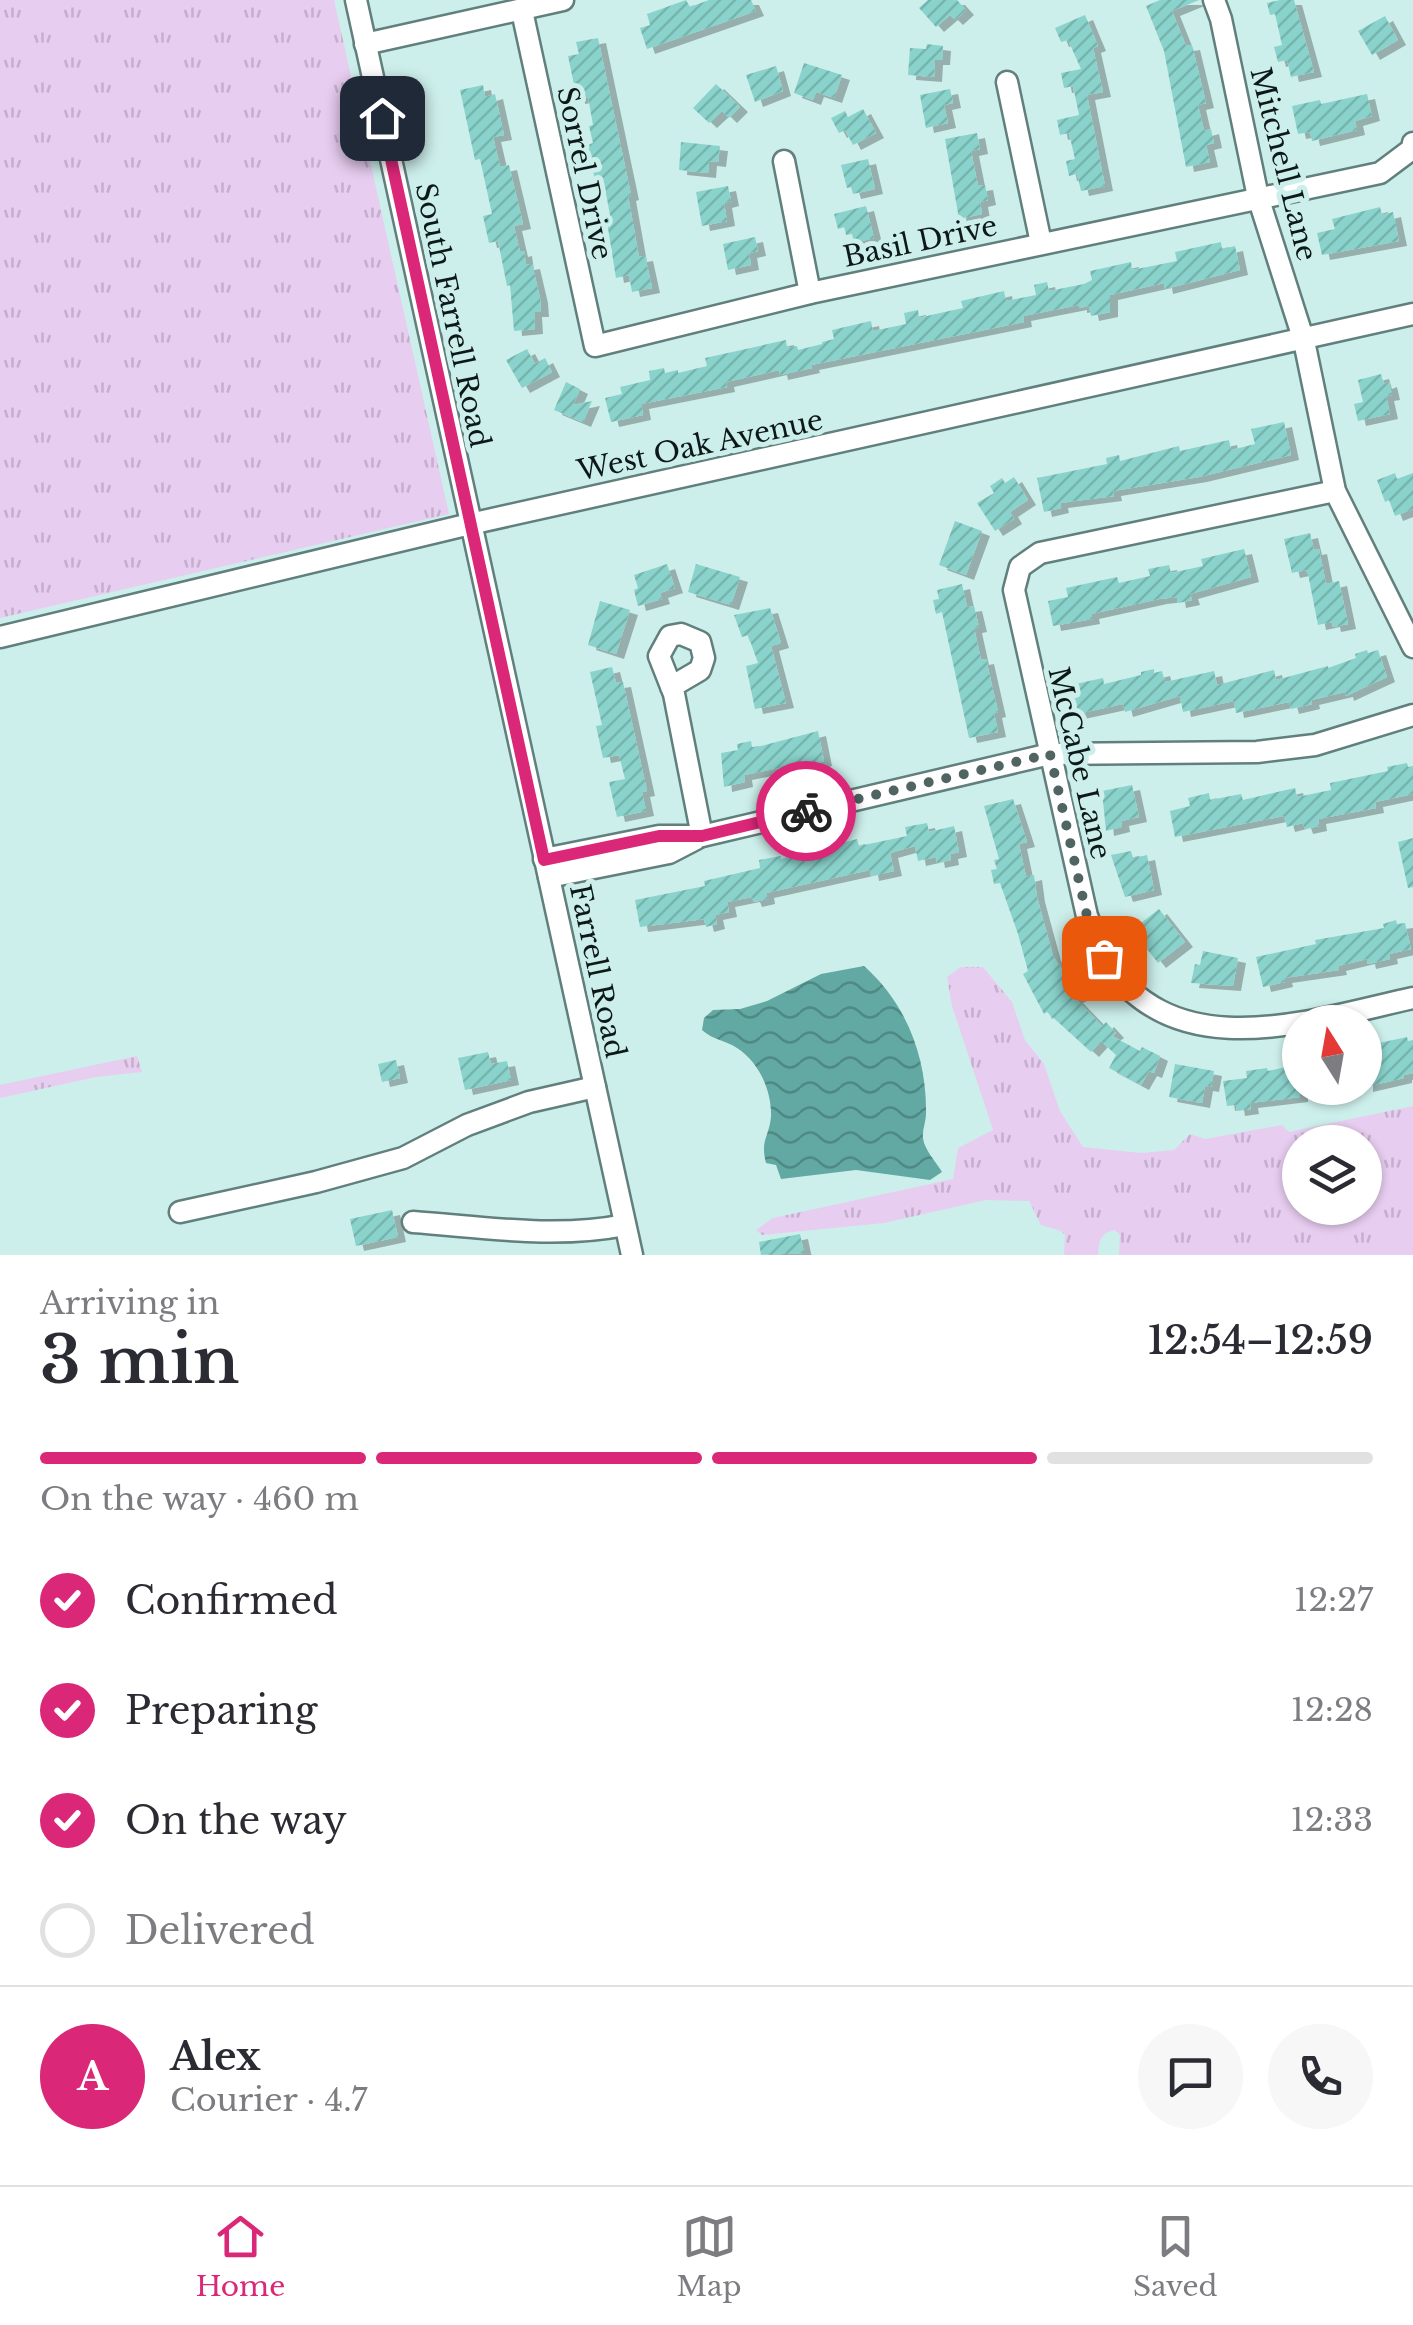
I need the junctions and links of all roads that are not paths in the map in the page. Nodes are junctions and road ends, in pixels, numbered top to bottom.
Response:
1 (356, 0) edge
2 (564, 0) edge
3 (1214, 0) edge
4 (522, 11) junction
5 (366, 44) junction
6 (1007, 82) dead end
7 (1413, 143) edge
8 (784, 160) dead end
9 (1258, 197) junction
10 (1041, 243) junction
11 (810, 293) junction
12 (1413, 314) edge
13 (1304, 340) junction
14 (595, 346) joint
15 (1335, 491) junction
16 (470, 524) junction
17 (0, 637) edge
18 (1413, 647) edge
19 (671, 687) dead end
20 (1413, 715) edge
21 (1050, 754) junction
22 (702, 836) junction
23 (547, 868) junction
24 (1413, 998) edge
25 (595, 1088) junction
26 (180, 1212) dead end
27 (412, 1222) dead end
28 (625, 1226) junction
29 (632, 1255) edge

1 - 5 street, South Farrell Road
2 - 4 street
3 - 9 street, Mitchell Lane
4 - 5 street
4 - 14 street, Sorrel Drive
5 - 16 street, South Farrell Road
6 - 10 street
7 - 9 street, Basil Drive
8 - 11 street
9 - 10 street, Basil Drive
9 - 13 street, Mitchell Lane
10 - 11 street, Basil Drive
11 - 14 street, Basil Drive
12 - 13 street, West Oak Avenue
13 - 15 street, Mitchell Lane
13 - 16 street, West Oak Avenue
15 - 18 street, Mitchell Lane
15 - 21 street, McCabe Lane
16 - 17 street, West Oak Avenue
16 - 23 street, Farrell Road
19 - 22 street
20 - 21 street
21 - 22 street
21 - 24 street, McCabe Lane
22 - 23 street
23 - 25 street, Farrell Road
25 - 26 street
25 - 28 street, Farrell Road
27 - 28 street
28 - 29 street, Farrell Road

